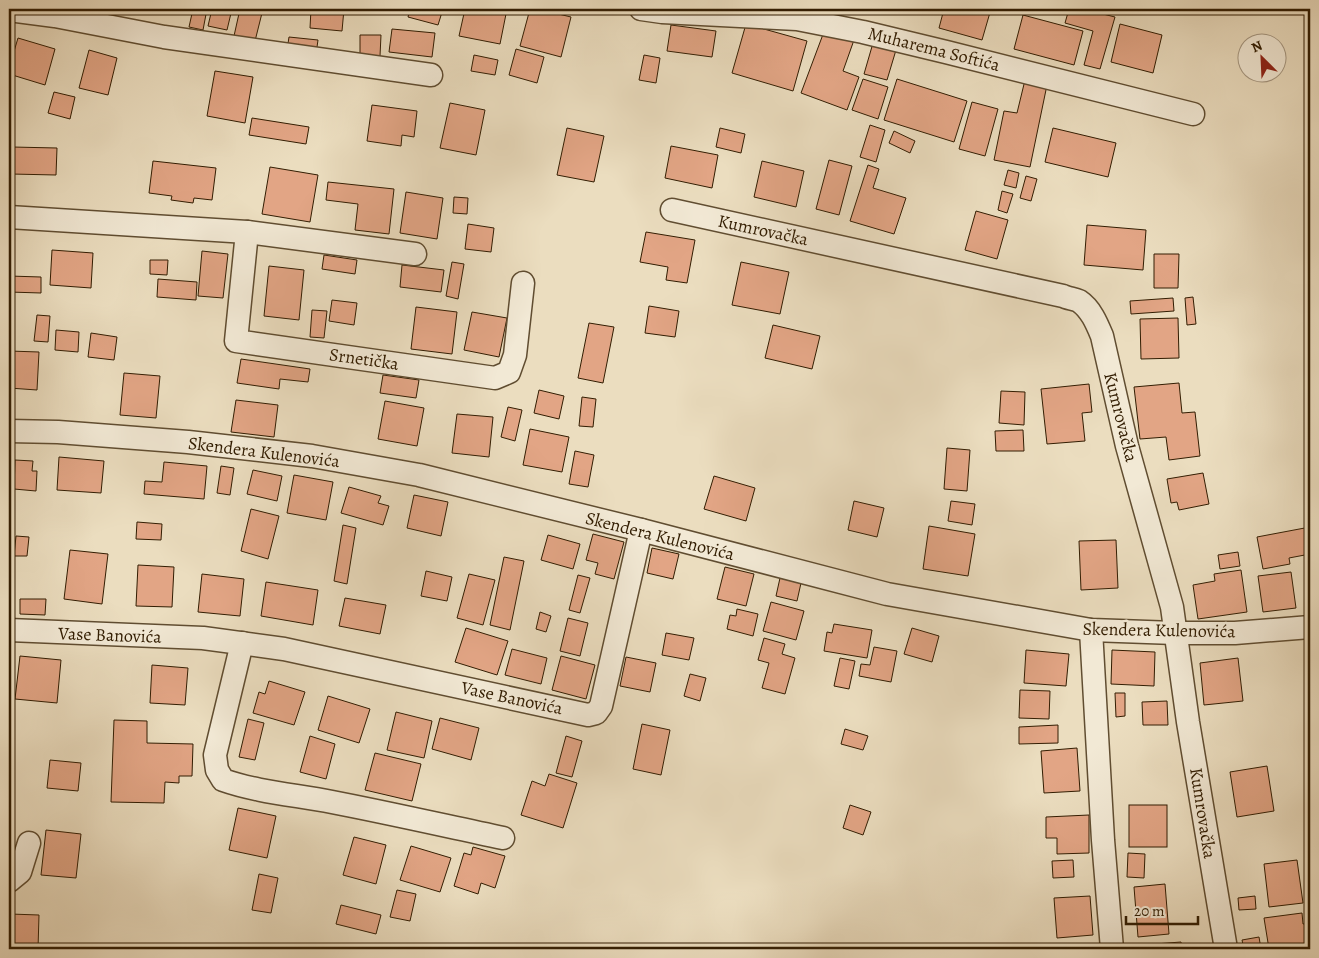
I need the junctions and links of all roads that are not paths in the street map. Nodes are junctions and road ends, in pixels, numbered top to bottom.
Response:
1 (641, 9) edge
2 (9, 10) edge
3 (431, 75) dead end
4 (1193, 114) dead end
5 (672, 210) dead end
6 (9, 217) edge
7 (247, 232) junction
8 (415, 254) dead end
9 (523, 283) dead end
10 (9, 431) edge
11 (641, 530) junction
12 (1310, 627) edge
13 (9, 630) edge
14 (1091, 630) junction
15 (1175, 633) junction
16 (242, 643) junction
17 (503, 838) dead end
18 (29, 843) dead end
19 (9, 881) edge
20 (1112, 949) edge
21 (1226, 949) edge

1 - 4 street, Muharema Softića
2 - 3 street
5 - 15 street, Kumrovačka
6 - 7 street
7 - 8 street
7 - 9 street, Srnetička
10 - 11 street, Skendera Kulenovića
11 - 14 street, Skendera Kulenovića
11 - 16 street, Vase Banovića
12 - 15 street, Skendera Kulenovića
13 - 16 street, Vase Banovića
14 - 15 street, Skendera Kulenovića
14 - 20 street
15 - 21 street, Kumrovačka
16 - 17 street
18 - 19 street

